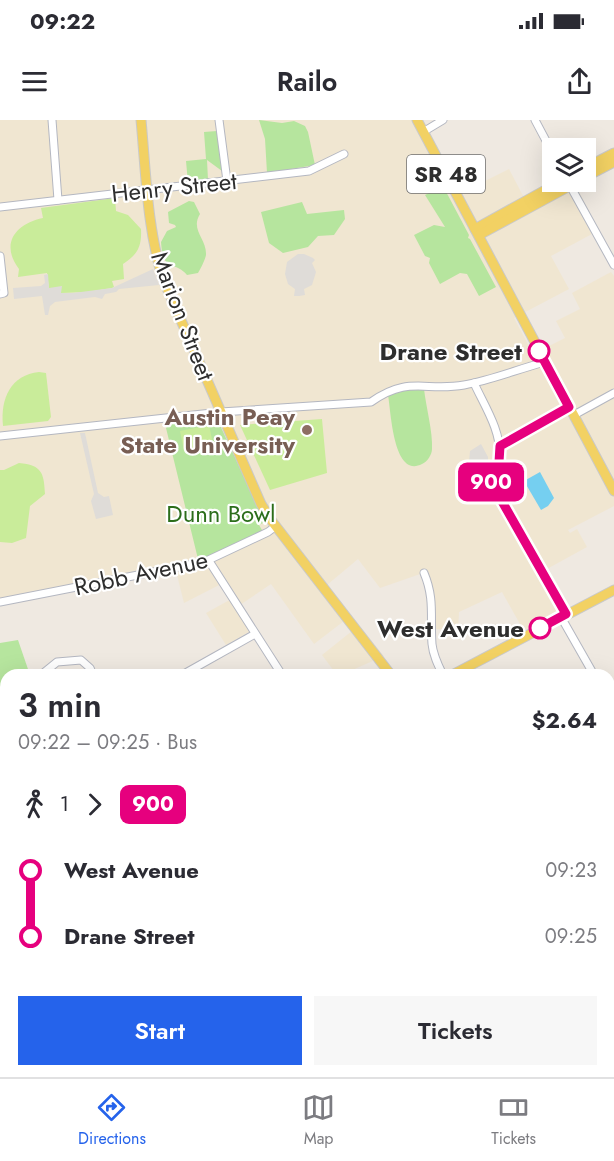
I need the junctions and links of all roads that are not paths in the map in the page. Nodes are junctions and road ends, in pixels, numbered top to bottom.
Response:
1 (52, 120) edge
2 (141, 120) edge
3 (219, 120) edge
4 (417, 120) edge
5 (443, 120) edge
6 (535, 120) edge
7 (423, 132) junction
8 (545, 138) edge
9 (614, 153) edge
10 (344, 154) dead end
11 (596, 162) edge
12 (614, 162) edge
13 (596, 171) edge
14 (227, 181) junction
15 (148, 190) junction
16 (543, 192) edge
17 (555, 192) edge
18 (577, 192) edge
19 (58, 200) junction
20 (0, 207) edge
21 (477, 232) junction
22 (0, 256) edge
23 (614, 266) edge
24 (2, 294) edge
25 (545, 362) junction
26 (474, 383) junction
27 (614, 393) edge
28 (571, 411) junction
29 (221, 412) junction
30 (0, 436) edge
31 (500, 446) junction
32 (614, 491) edge
33 (276, 526) junction
34 (209, 561) junction
35 (424, 573) dead end
36 (614, 590) edge
37 (0, 602) edge
38 (564, 615) junction
39 (255, 634) junction
40 (48, 669) edge
41 (90, 669) edge
42 (194, 669) edge
43 (278, 669) edge
44 (387, 669) edge
45 (441, 669) edge
46 (463, 669) edge
47 (591, 669) edge

1 - 19 street
2 - 15 main road, Marion Street
3 - 14 street
4 - 7 main road, SR 48
5 - 7 street
6 - 8 street
7 - 21 main road, SR 48
9 - 11 main road
10 - 14 street, Henry Street
12 - 13 main road
14 - 15 street, Henry Street
15 - 19 street, Henry Street
15 - 29 main road, Marion Street
16 - 21 main road
17 - 21 main road
18 - 23 street
19 - 20 street, Henry Street
21 - 25 main road
22 - 24 street
25 - 26 street
25 - 28 main road
26 - 29 street
26 - 31 street
27 - 28 street
28 - 31 street
28 - 32 main road
29 - 30 street
29 - 33 main road, Marion Street
31 - 38 street
33 - 34 street, Robb Avenue
33 - 44 main road, Marion Street
34 - 37 street, Robb Avenue
34 - 39 street
35 - 45 street
36 - 38 main road
38 - 46 main road
38 - 47 street
39 - 42 street
39 - 43 street
40 - 41 street

